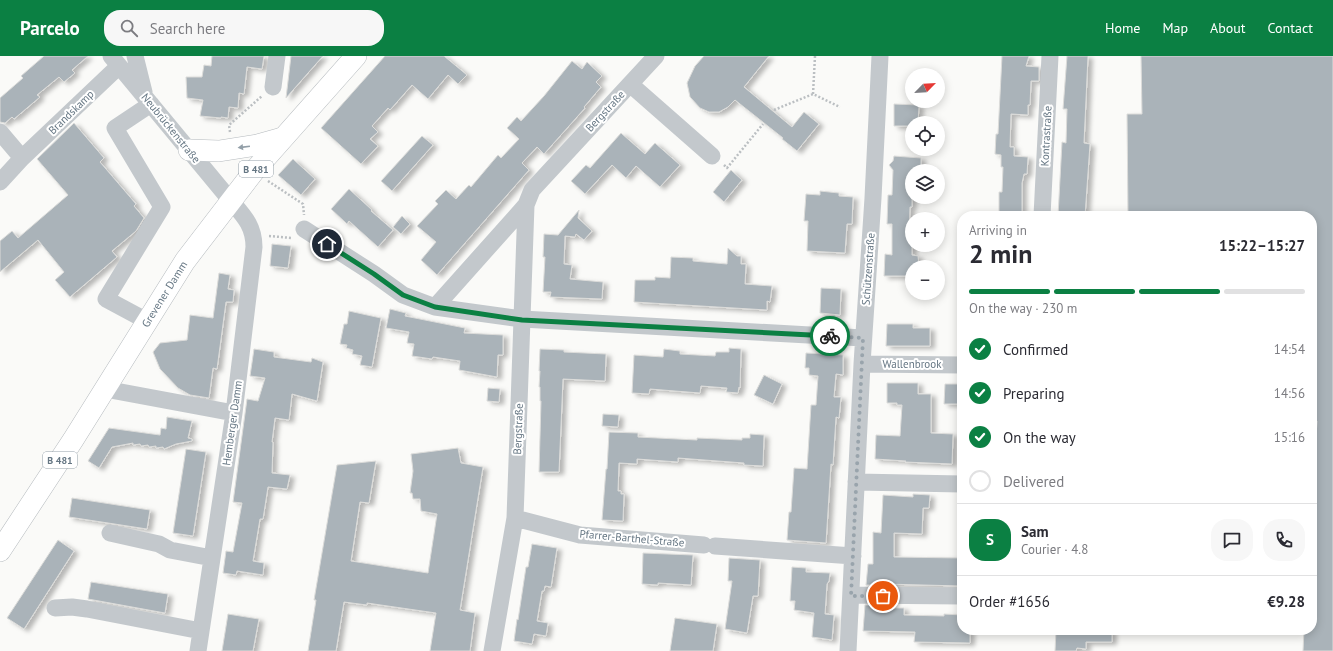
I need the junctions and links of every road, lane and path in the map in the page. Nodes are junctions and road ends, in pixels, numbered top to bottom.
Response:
1 (136, 56) edge
2 (277, 56) edge
3 (356, 56) edge
4 (656, 56) edge
5 (815, 56) edge
6 (880, 56) edge
7 (1050, 56) edge
8 (115, 61) edge
9 (630, 84) junction
10 (273, 87) dead end
11 (813, 94) junction
12 (148, 100) junction
13 (840, 107) dead end
14 (774, 110) dead end
15 (763, 124) dead end
16 (0, 132) edge
17 (282, 138) junction
18 (189, 150) junction
19 (712, 156) joint
20 (22, 158) junction
21 (0, 182) edge
22 (231, 201) junction
23 (526, 205) junction
24 (1042, 211) edge
25 (304, 229) joint
26 (254, 235) junction
27 (435, 307) junction
28 (522, 320) junction
29 (147, 321) junction
30 (863, 338) junction
31 (862, 364) junction
32 (957, 365) edge
33 (105, 389) junction
34 (234, 413) junction
35 (856, 482) junction
36 (957, 484) edge
37 (515, 518) junction
38 (110, 533) dead end
39 (0, 551) edge
40 (853, 556) junction
41 (212, 558) junction
42 (851, 596) junction
43 (957, 596) edge
44 (55, 608) dead end
45 (201, 631) junction
46 (198, 651) edge
47 (492, 651) edge
48 (848, 651) edge

1 - 12 street
2 - 10 street
3 - 17 main road, Grevener Damm / B 481
4 - 9 street, Bergstraße
5 - 11 path
6 - 30 street, Schützenstraße
7 - 24 street, Kontrastraße
8 - 12 street, Neubrückenstraße
8 - 20 street, Brandskamp
9 - 19 street
9 - 23 street, Bergstraße
11 - 13 path
11 - 14 path
12 - 18 street, Neubrückenstraße
12 - 29 street
15 - 19 path
16 - 20 street
17 -> 18 main road
17 - 22 main road, Grevener Damm / B 481
18 - 22 street, Neubrückenstraße
20 - 21 street, Brandskamp
22 - 26 street, Hemberger Damm
22 - 29 main road, Grevener Damm / B 481
23 - 27 street, Bergstraße
23 - 28 street, Bergstraße
25 - 26 path
25 - 27 street
26 - 34 street, Hemberger Damm
27 - 28 street
28 - 30 street
28 - 37 street, Bergstraße
29 - 33 main road, Grevener Damm / B 481
30 - 31 street, Schützenstraße
31 - 32 street, Wallenbrook
31 - 35 street, Schützenstraße
33 - 34 street
33 - 39 main road, Grevener Damm / B 481
34 - 41 street, Hemberger Damm
35 - 36 street
35 - 40 street, Schützenstraße
37 - 40 street, Pfarrer-Barthel-Straße
37 - 47 street, Bergstraße
38 - 41 street
40 - 42 street, Schützenstraße
41 - 45 street, Hemberger Damm
42 - 43 street
42 - 48 street, Schützenstraße
44 - 45 street
45 - 46 street, Hemberger Damm

